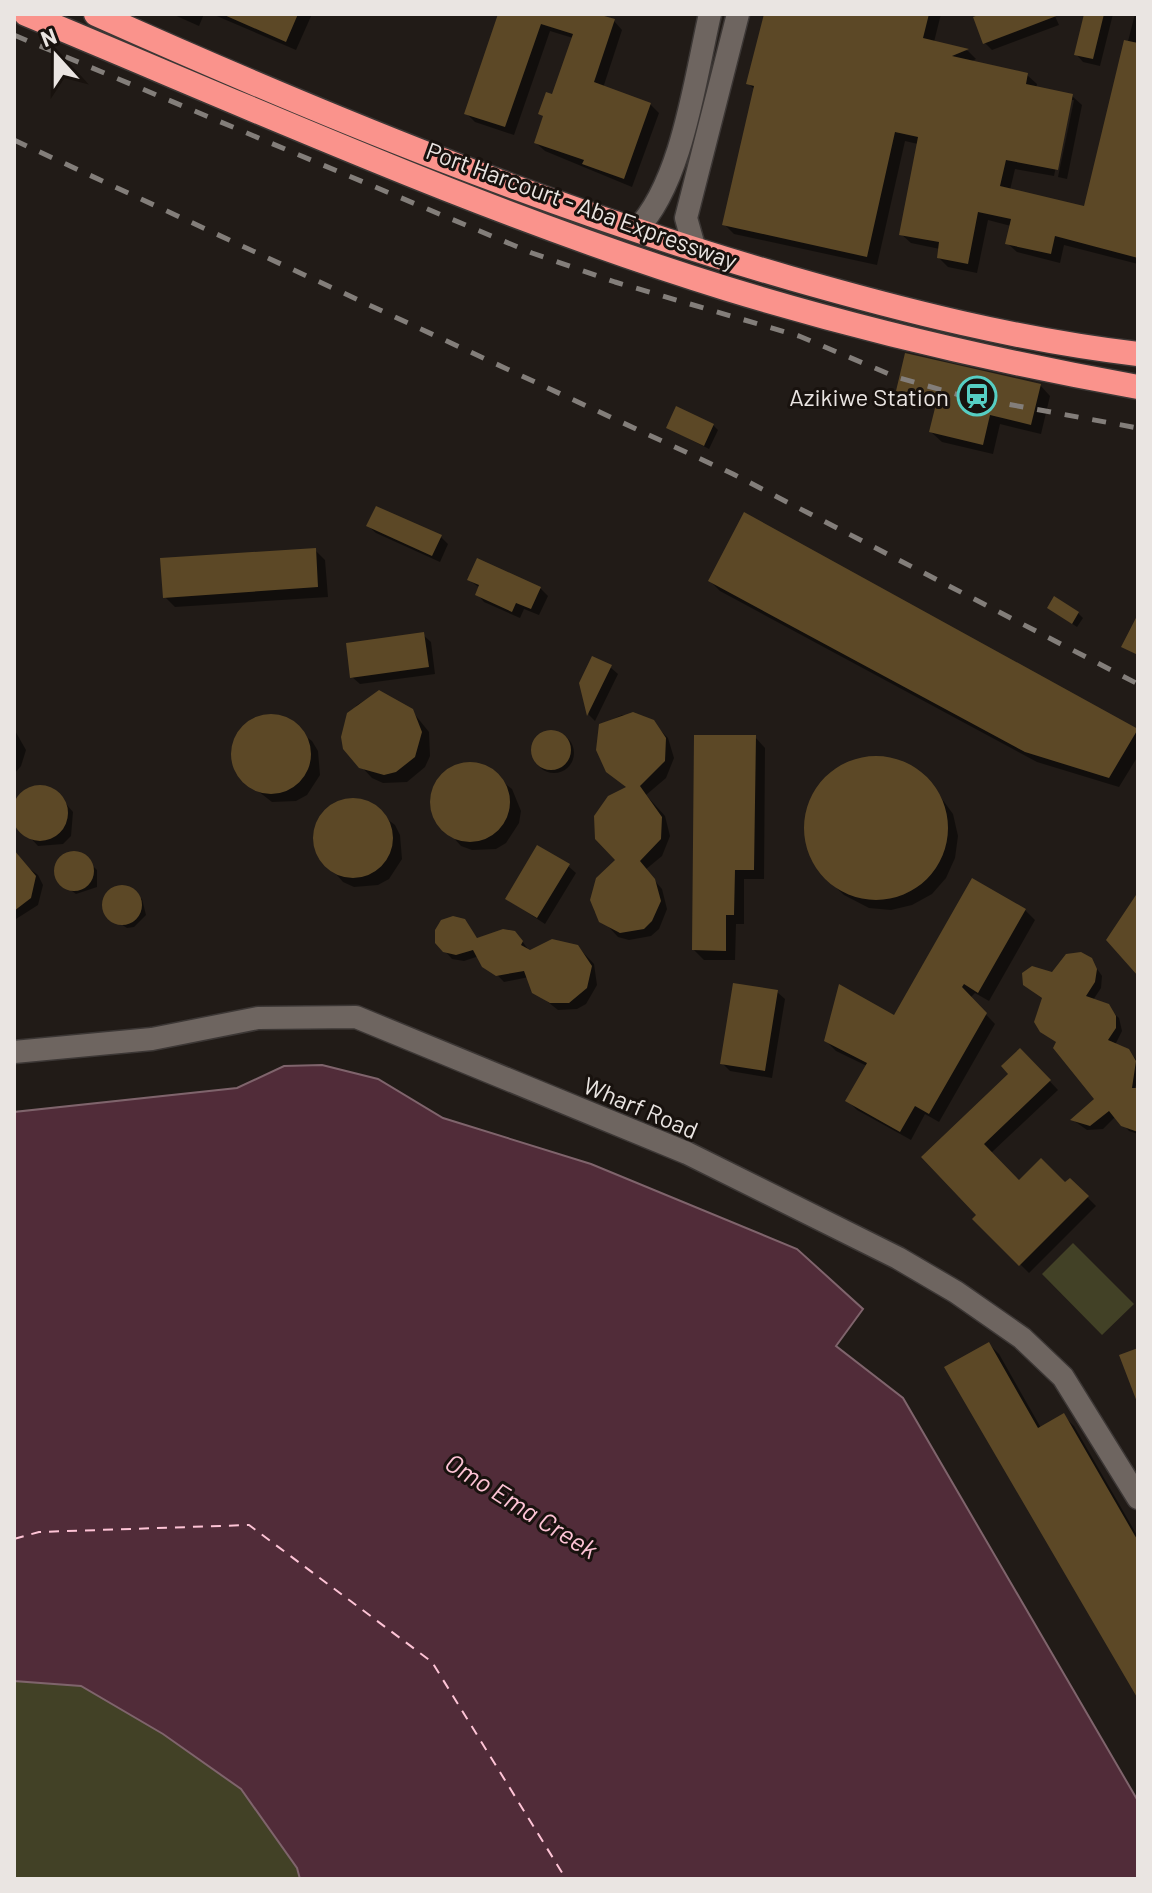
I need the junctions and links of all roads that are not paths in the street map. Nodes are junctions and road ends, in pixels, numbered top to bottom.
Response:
1 (26, 14) edge
2 (96, 14) edge
3 (710, 14) edge
4 (738, 14) edge
5 (636, 230) junction
6 (695, 250) junction
7 (1132, 354) edge
8 (1138, 387) edge
9 (14, 1052) edge
10 (1138, 1498) edge

1 - 8 highway, Port Harcourt - Aba Expressway
2 - 5 highway, Port Harcourt - Aba Expressway
3 - 5 street
4 - 6 street
5 - 6 highway, Port Harcourt - Aba Expressway
6 - 7 highway, Port Harcourt - Aba Expressway
9 - 10 street, Wharf Road

